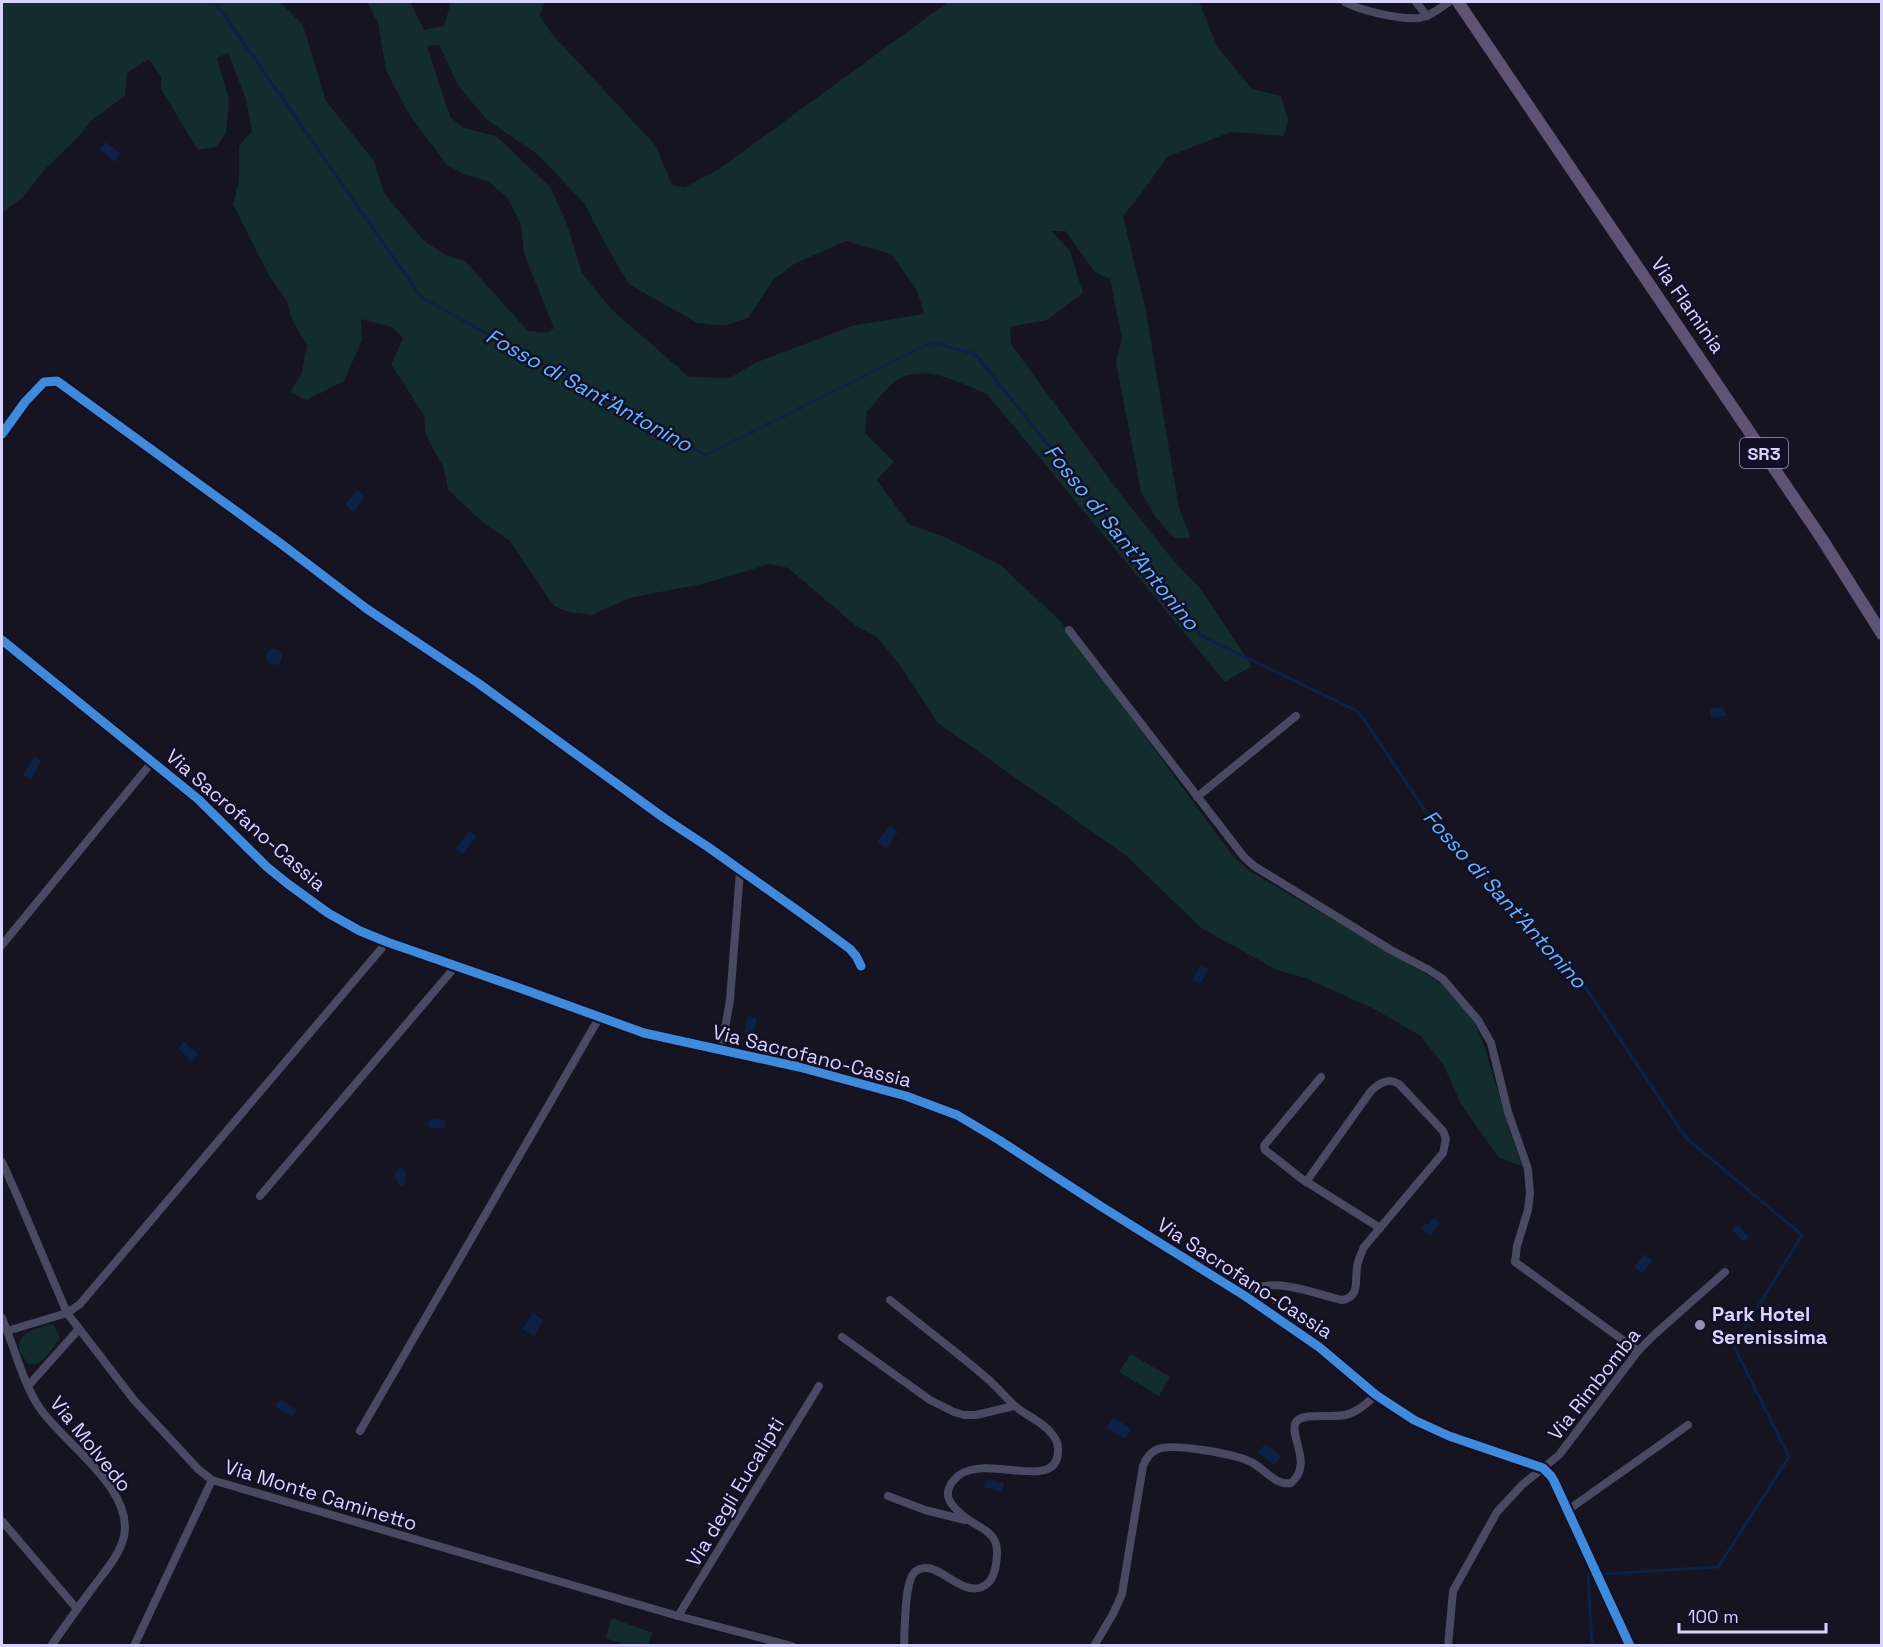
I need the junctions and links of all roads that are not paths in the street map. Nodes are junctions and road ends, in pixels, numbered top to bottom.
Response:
1 (1345, 2) edge
2 (1416, 2) edge
3 (1449, 2) edge
4 (1458, 2) edge
5 (1427, 16) junction
6 (2, 434) edge
7 (1069, 630) dead end
8 (1881, 634) edge
9 (2, 640) edge
10 (1296, 716) dead end
11 (152, 762) junction
12 (1197, 797) junction
13 (740, 871) junction
14 (387, 942) junction
15 (2, 945) edge
16 (861, 966) dead end
17 (454, 967) junction
18 (599, 1018) junction
19 (721, 1051) junction
20 (1321, 1077) dead end
21 (2, 1162) edge
22 (1306, 1182) junction
23 (260, 1196) dead end
24 (1380, 1228) junction
25 (1725, 1272) dead end
26 (1245, 1296) junction
27 (890, 1300) dead end
28 (67, 1313) junction
29 (2, 1318) edge
30 (78, 1330) junction
31 (7, 1332) junction
32 (842, 1337) dead end
33 (1638, 1351) junction
34 (28, 1386) junction
35 (819, 1386) dead end
36 (1376, 1395) junction
37 (1014, 1406) junction
38 (1688, 1425) dead end
39 (360, 1431) dead end
40 (1543, 1468) junction
41 (212, 1480) junction
42 (888, 1496) dead end
43 (1568, 1510) junction
44 (2, 1521) edge
45 (968, 1521) junction
46 (77, 1610) junction
47 (678, 1616) junction
48 (51, 1646) edge
49 (134, 1646) edge
50 (792, 1646) edge
51 (904, 1646) edge
52 (1094, 1646) edge
53 (1448, 1646) edge
54 (1630, 1646) edge

1 - 5 street
2 - 5 street
3 - 5 street
4 - 8 main road, Via Flaminia / SR3
6 - 13 street
7 - 12 street
9 - 11 street, Via Sacrofano-Cassia
10 - 12 street
11 - 14 street, Via Sacrofano-Cassia
11 - 15 street
12 - 33 street
13 - 16 street
13 - 19 street
14 - 17 street, Via Sacrofano-Cassia
14 - 28 street
17 - 18 street, Via Sacrofano-Cassia
17 - 23 street
18 - 19 street, Via Sacrofano-Cassia
18 - 39 street
19 - 26 street, Via Sacrofano-Cassia
20 - 22 street
21 - 28 street, Via Monte Caminetto
22 - 24 street
22 - 24 street
24 - 26 street
25 - 33 street, Via Rimbomba
26 - 36 street, Via Sacrofano-Cassia
27 - 37 street
28 - 30 street, Via Monte Caminetto
28 - 31 street
29 - 31 street, Via Molvedo
30 - 34 street, Via Molvedo
30 - 41 street, Via Monte Caminetto
31 - 34 street, Via Molvedo
32 - 37 street
33 - 40 street, Via Rimbomba
34 - 46 street, Via Molvedo
35 - 47 street, Via degli Eucalipti
36 - 40 street, Via Sacrofano-Cassia
36 - 52 street
37 - 45 street
38 - 43 street
40 - 43 street
40 - 53 street, Via Rimbomba
41 - 47 street, Via Monte Caminetto
41 - 49 street
42 - 45 street
43 - 54 street
44 - 46 street
45 - 51 street
46 - 48 street, Via Molvedo
47 - 50 street, Via Monte Caminetto

